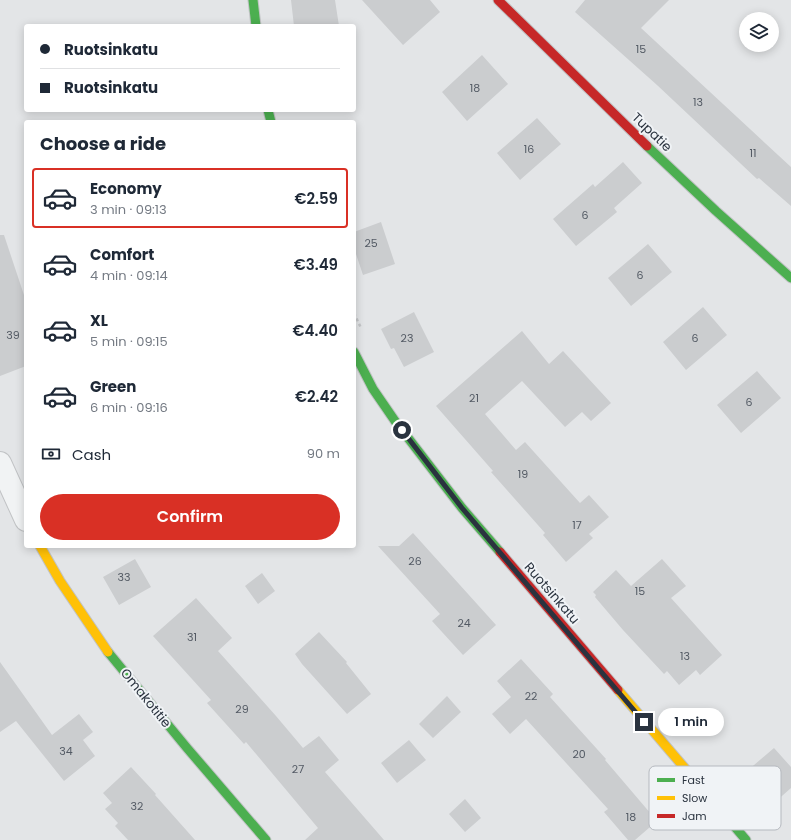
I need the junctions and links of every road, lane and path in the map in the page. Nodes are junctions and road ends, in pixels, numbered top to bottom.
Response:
1 (253, 0) edge
2 (498, 0) edge
3 (256, 24) edge
4 (791, 278) edge
5 (356, 356) edge
6 (0, 463) edge
7 (24, 516) edge
8 (41, 548) edge
9 (683, 766) edge
10 (737, 830) edge
11 (266, 840) edge
12 (746, 840) edge

1 - 3 street
2 - 4 street, Tupatie
5 - 9 street, Ruotsinkatu
6 - 7 street
8 - 11 street, Omakotitie
10 - 12 street, Ruotsinkatu

